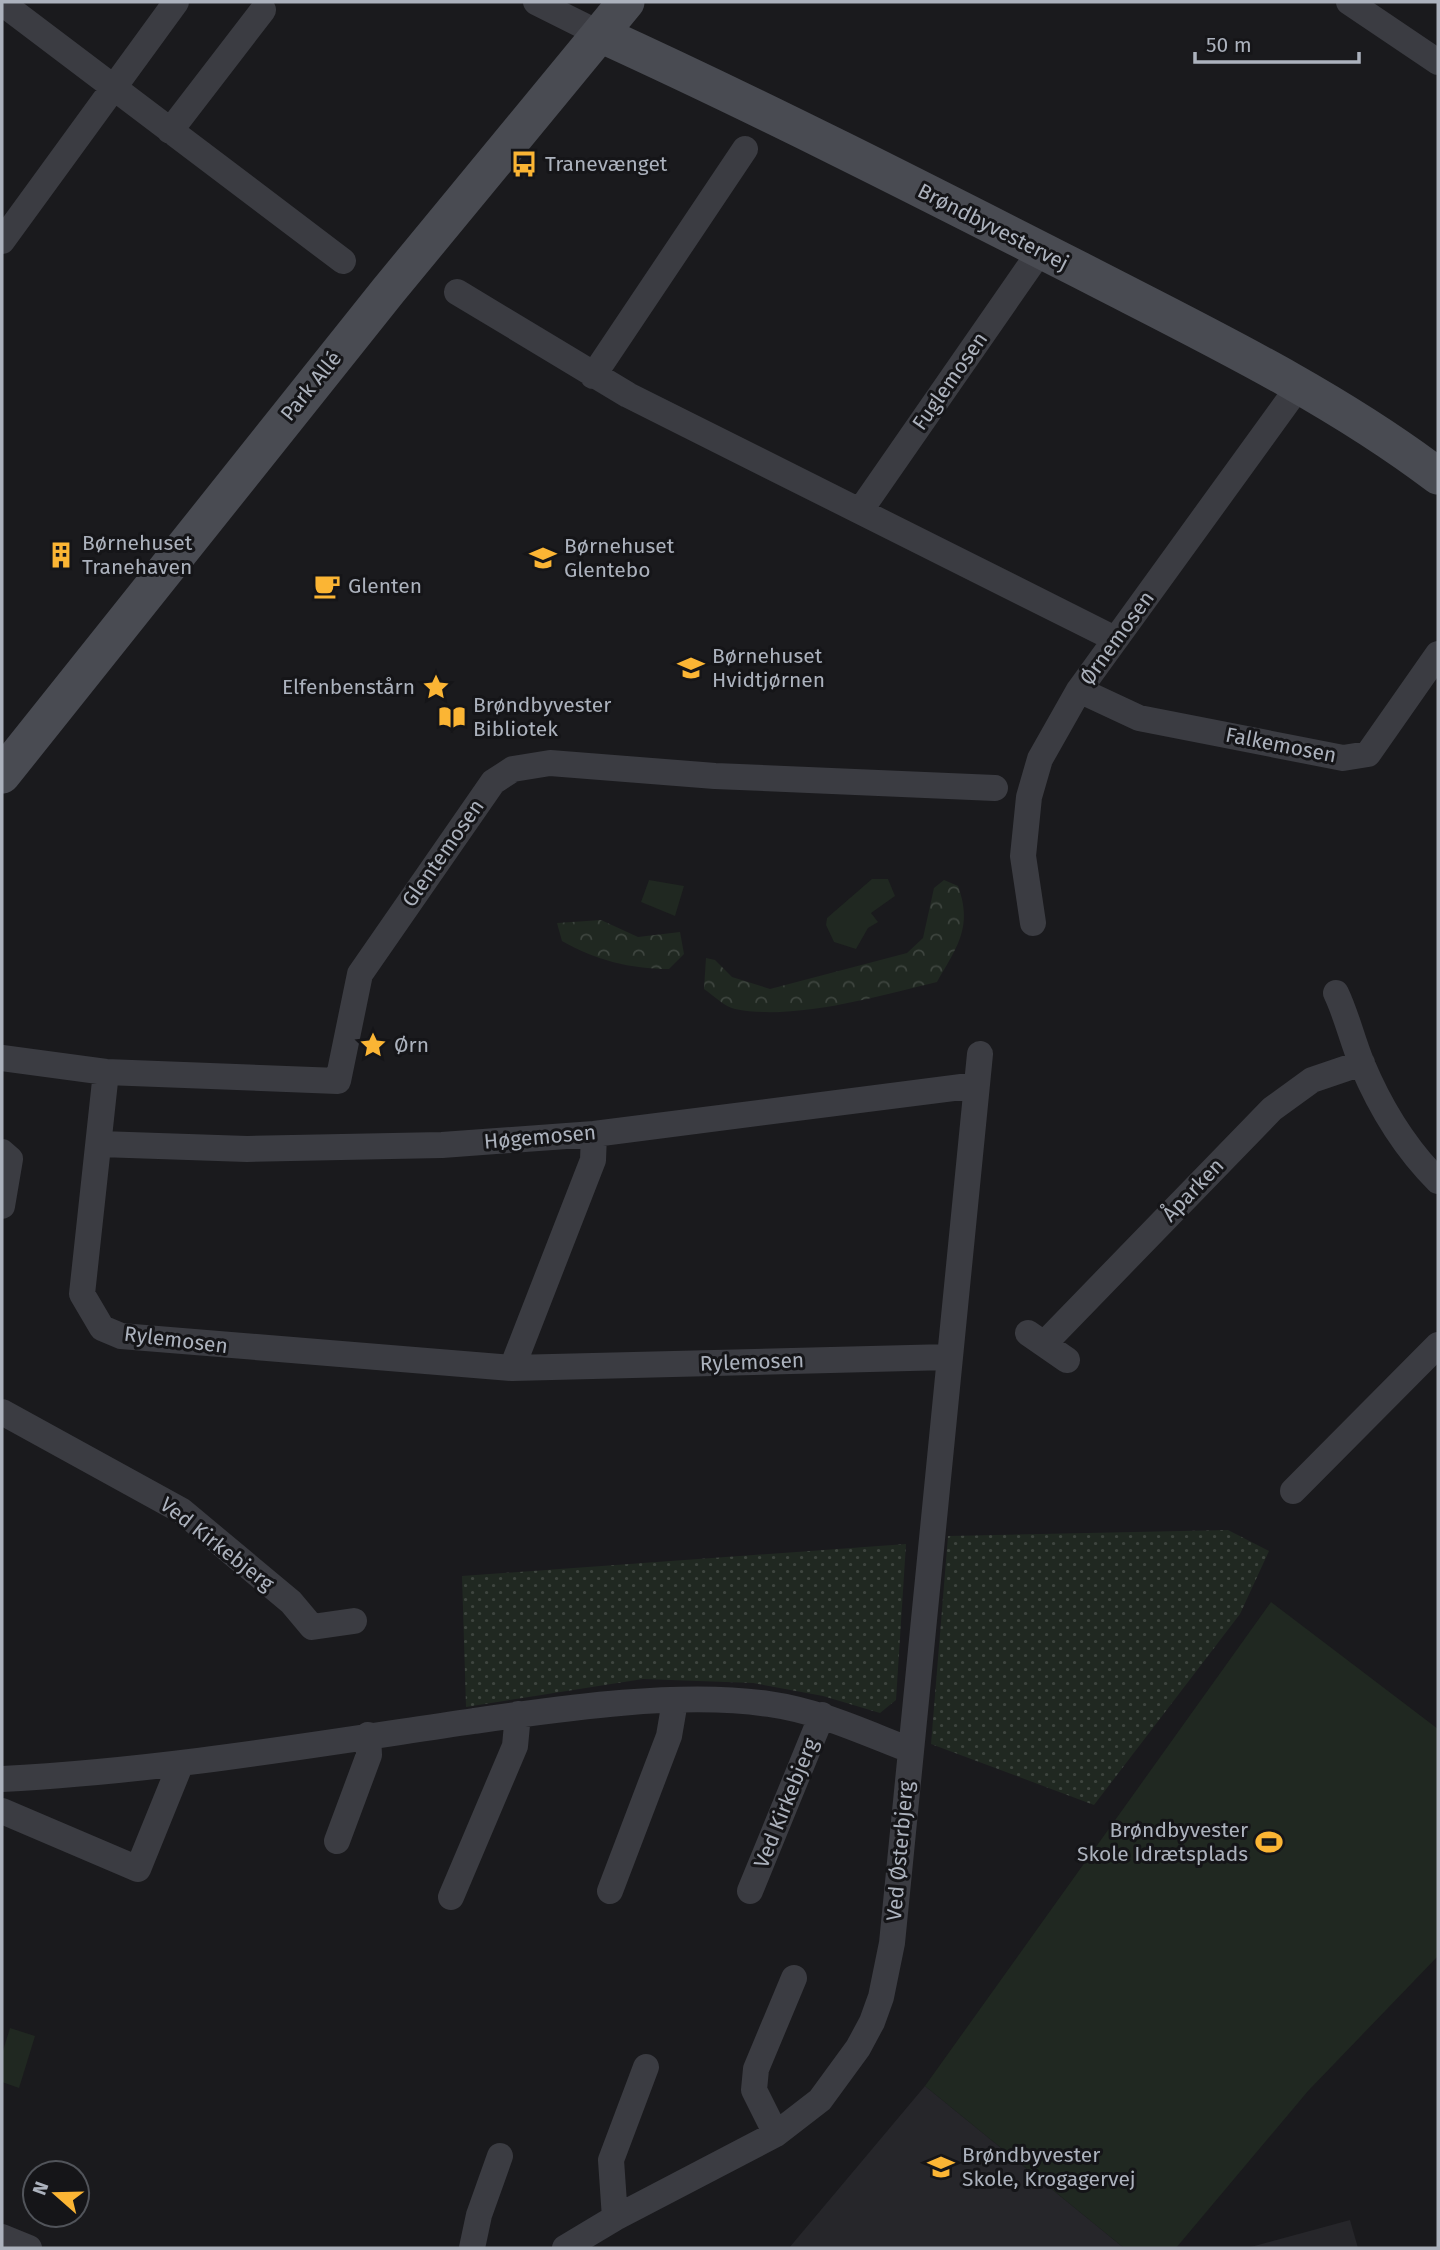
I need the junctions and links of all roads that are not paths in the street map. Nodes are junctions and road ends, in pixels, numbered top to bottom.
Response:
1 (176, 2) edge
2 (536, 2) edge
3 (626, 2) edge
4 (1349, 2) edge
5 (2, 3) edge
6 (263, 10) dead end
7 (600, 34) junction
8 (1438, 62) edge
9 (112, 89) junction
10 (170, 131) junction
11 (745, 149) dead end
12 (2, 241) edge
13 (1041, 250) junction
14 (343, 261) dead end
15 (457, 292) dead end
16 (593, 376) junction
17 (1299, 386) junction
18 (1438, 475) edge
19 (860, 511) junction
20 (1115, 639) junction
21 (1438, 654) edge
22 (1079, 690) junction
23 (2, 775) edge
24 (995, 788) dead end
25 (1032, 923) dead end
26 (1336, 993) dead end
27 (980, 1054) dead end
28 (2, 1058) edge
29 (1362, 1063) junction
30 (106, 1072) junction
31 (977, 1084) junction
32 (594, 1134) junction
33 (100, 1144) junction
34 (2, 1152) edge
35 (1438, 1181) edge
36 (2, 1206) edge
37 (1438, 1345) edge
38 (949, 1357) junction
39 (1067, 1360) dead end
40 (512, 1368) junction
41 (2, 1412) edge
42 (1293, 1492) dead end
43 (354, 1621) dead end
44 (675, 1701) junction
45 (518, 1714) junction
46 (822, 1715) junction
47 (368, 1735) junction
48 (909, 1750) junction
49 (181, 1763) junction
50 (2, 1779) edge
51 (2, 1811) edge
52 (337, 1841) dead end
53 (610, 1891) dead end
54 (750, 1891) dead end
55 (451, 1897) dead end
56 (794, 1978) dead end
57 (646, 2067) dead end
58 (776, 2134) junction
59 (500, 2156) dead end
60 (615, 2218) junction
61 (2, 2237) edge
62 (29, 2248) edge
63 (472, 2248) edge
64 (565, 2248) edge

1 - 9 street
2 - 7 street, Brøndbyvestervej
3 - 7 street, Park Allé
4 - 8 street
5 - 9 street
6 - 10 street
7 - 13 street, Brøndbyvestervej
7 - 23 street, Park Allé
9 - 10 street
9 - 12 street
10 - 14 street
11 - 16 street
13 - 17 street, Brøndbyvestervej
13 - 19 street, Fuglemosen
15 - 16 street
16 - 19 street
17 - 18 street, Brøndbyvestervej
17 - 20 street, Ørnemosen
19 - 20 street
20 - 22 street, Ørnemosen
21 - 22 street, Falkemosen
22 - 25 street, Ørnemosen
24 - 30 street, Glentemosen
26 - 29 street
27 - 31 street
28 - 30 street, Glentemosen
29 - 35 street
29 - 39 street, Åparken
30 - 33 street, Rylemosen
31 - 32 street, Høgemosen
31 - 38 street
32 - 33 street, Høgemosen
32 - 40 street
33 - 40 street, Rylemosen
34 - 36 street
37 - 42 street
38 - 40 street, Rylemosen
38 - 48 street, Ved Østerbjerg
41 - 43 street, Ved Kirkebjerg
44 - 45 street, Ved Kirkebjerg
44 - 46 street, Ved Kirkebjerg
44 - 53 street
45 - 47 street, Ved Kirkebjerg
45 - 55 street
46 - 48 street, Ved Kirkebjerg
46 - 54 street, Ved Kirkebjerg
47 - 49 street, Ved Kirkebjerg
47 - 52 street
48 - 58 street, Ved Østerbjerg
49 - 50 street, Ved Kirkebjerg
49 - 51 street
56 - 58 street
57 - 60 street
58 - 60 street, Ved Østerbjerg
59 - 63 street
60 - 64 street, Ved Østerbjerg
61 - 62 street

